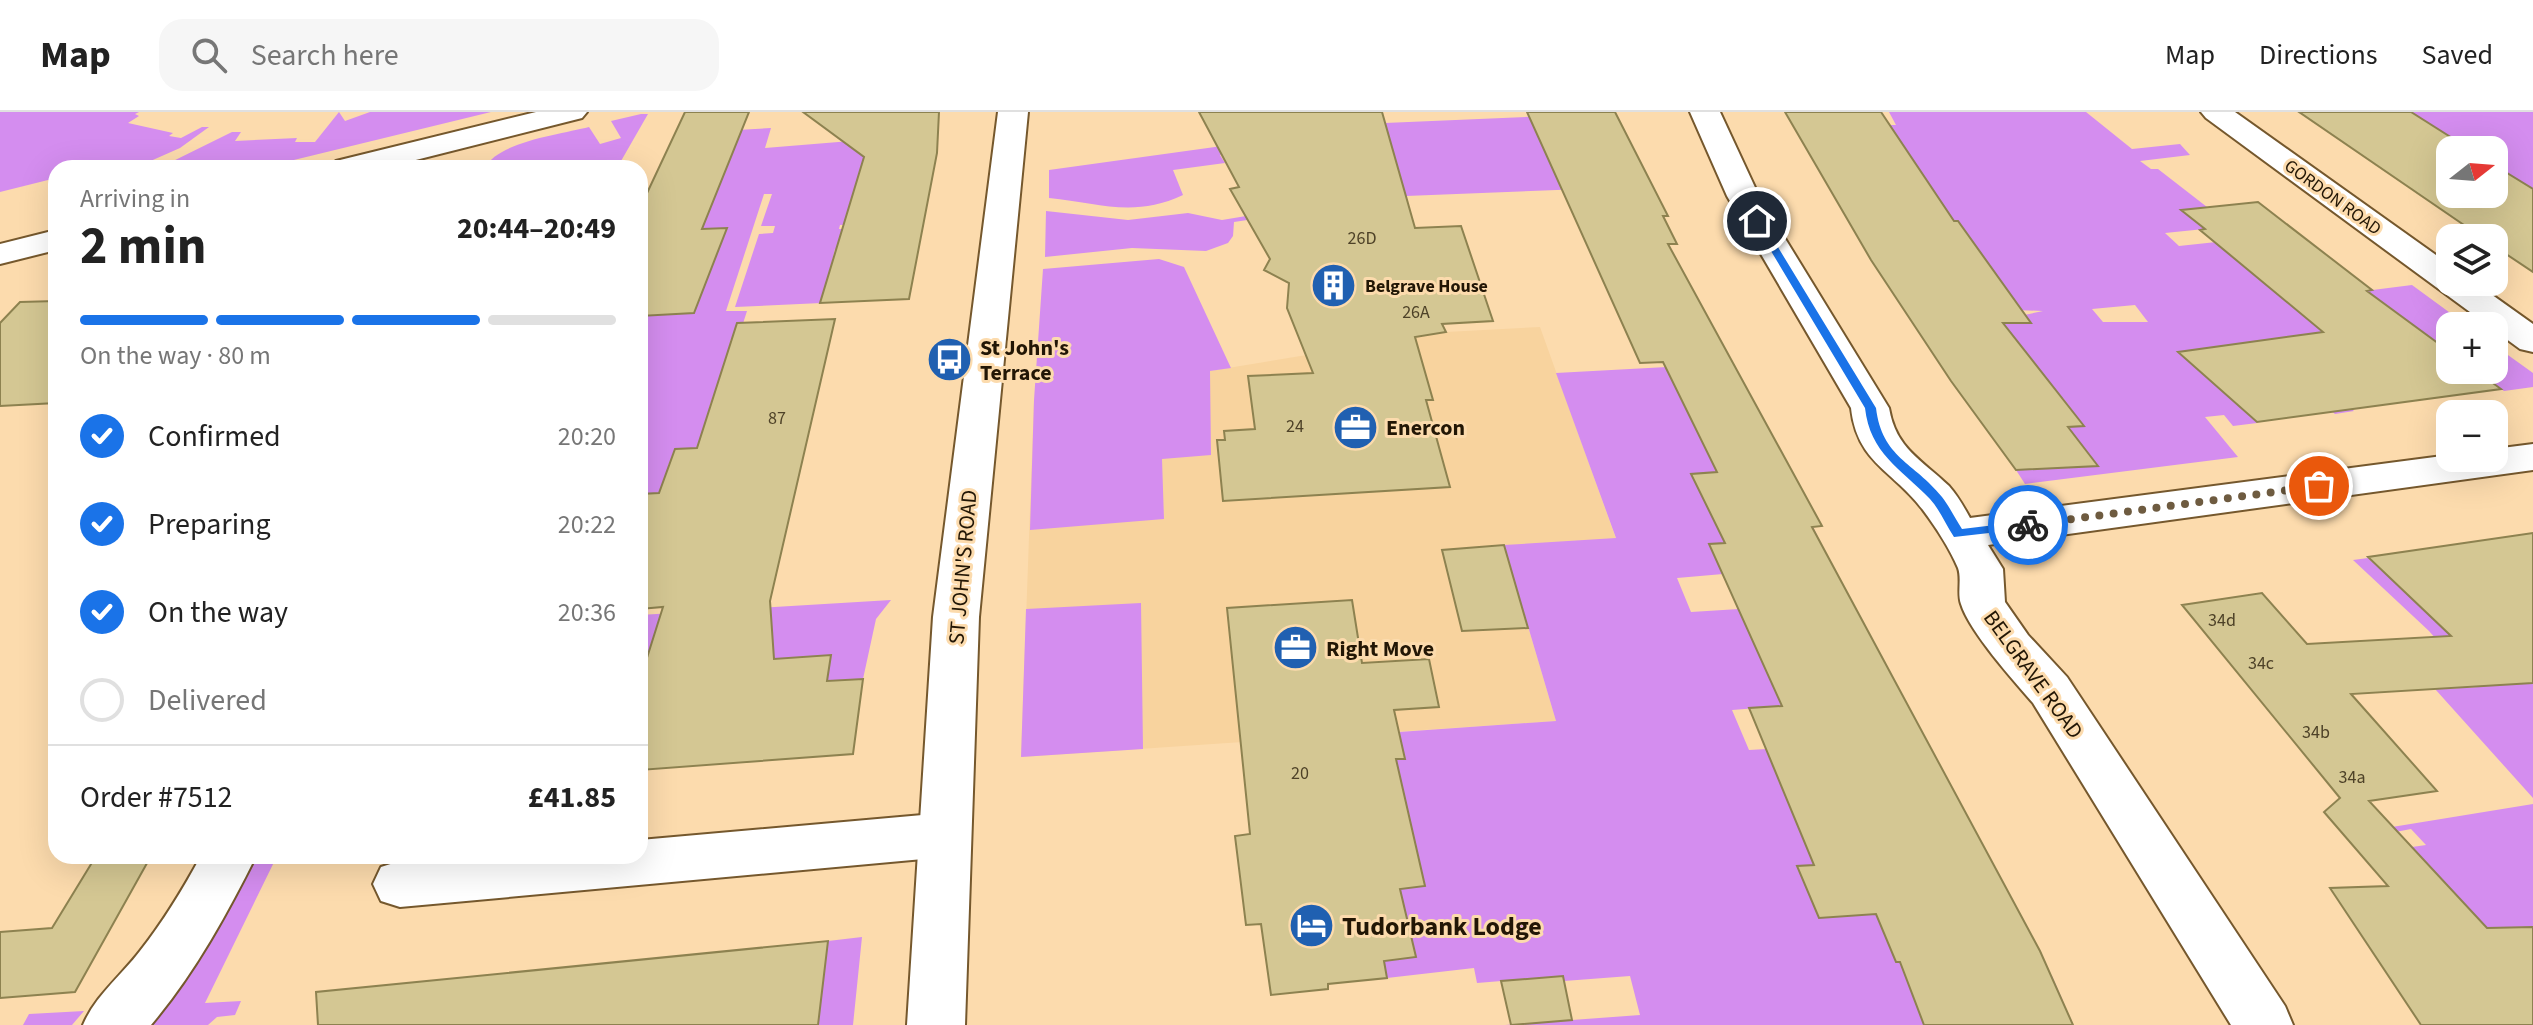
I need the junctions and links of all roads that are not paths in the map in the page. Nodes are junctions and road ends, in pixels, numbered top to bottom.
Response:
1 (572, 112) edge
2 (1013, 112) edge
3 (1705, 112) edge
4 (2216, 112) edge
5 (437, 157) edge
6 (412, 160) edge
7 (48, 242) edge
8 (0, 254) edge
9 (2436, 272) edge
10 (2470, 296) edge
11 (2533, 341) edge
12 (2533, 457) edge
13 (1959, 534) junction
14 (945, 835) junction
15 (648, 862) edge
16 (225, 864) edge
17 (622, 864) edge
18 (400, 884) dead end
19 (112, 1025) edge
20 (936, 1025) edge
21 (2264, 1025) edge

1 - 5 street
2 - 14 street, ST JOHN'S ROAD
3 - 13 street, BELGRAVE ROAD
4 - 9 street, GORDON ROAD
5 - 6 street
7 - 8 street
10 - 11 street, GORDON ROAD
12 - 13 street
13 - 21 street, BELGRAVE ROAD
14 - 15 street
14 - 20 street, ST JOHN'S ROAD
16 - 19 street
17 - 18 street

